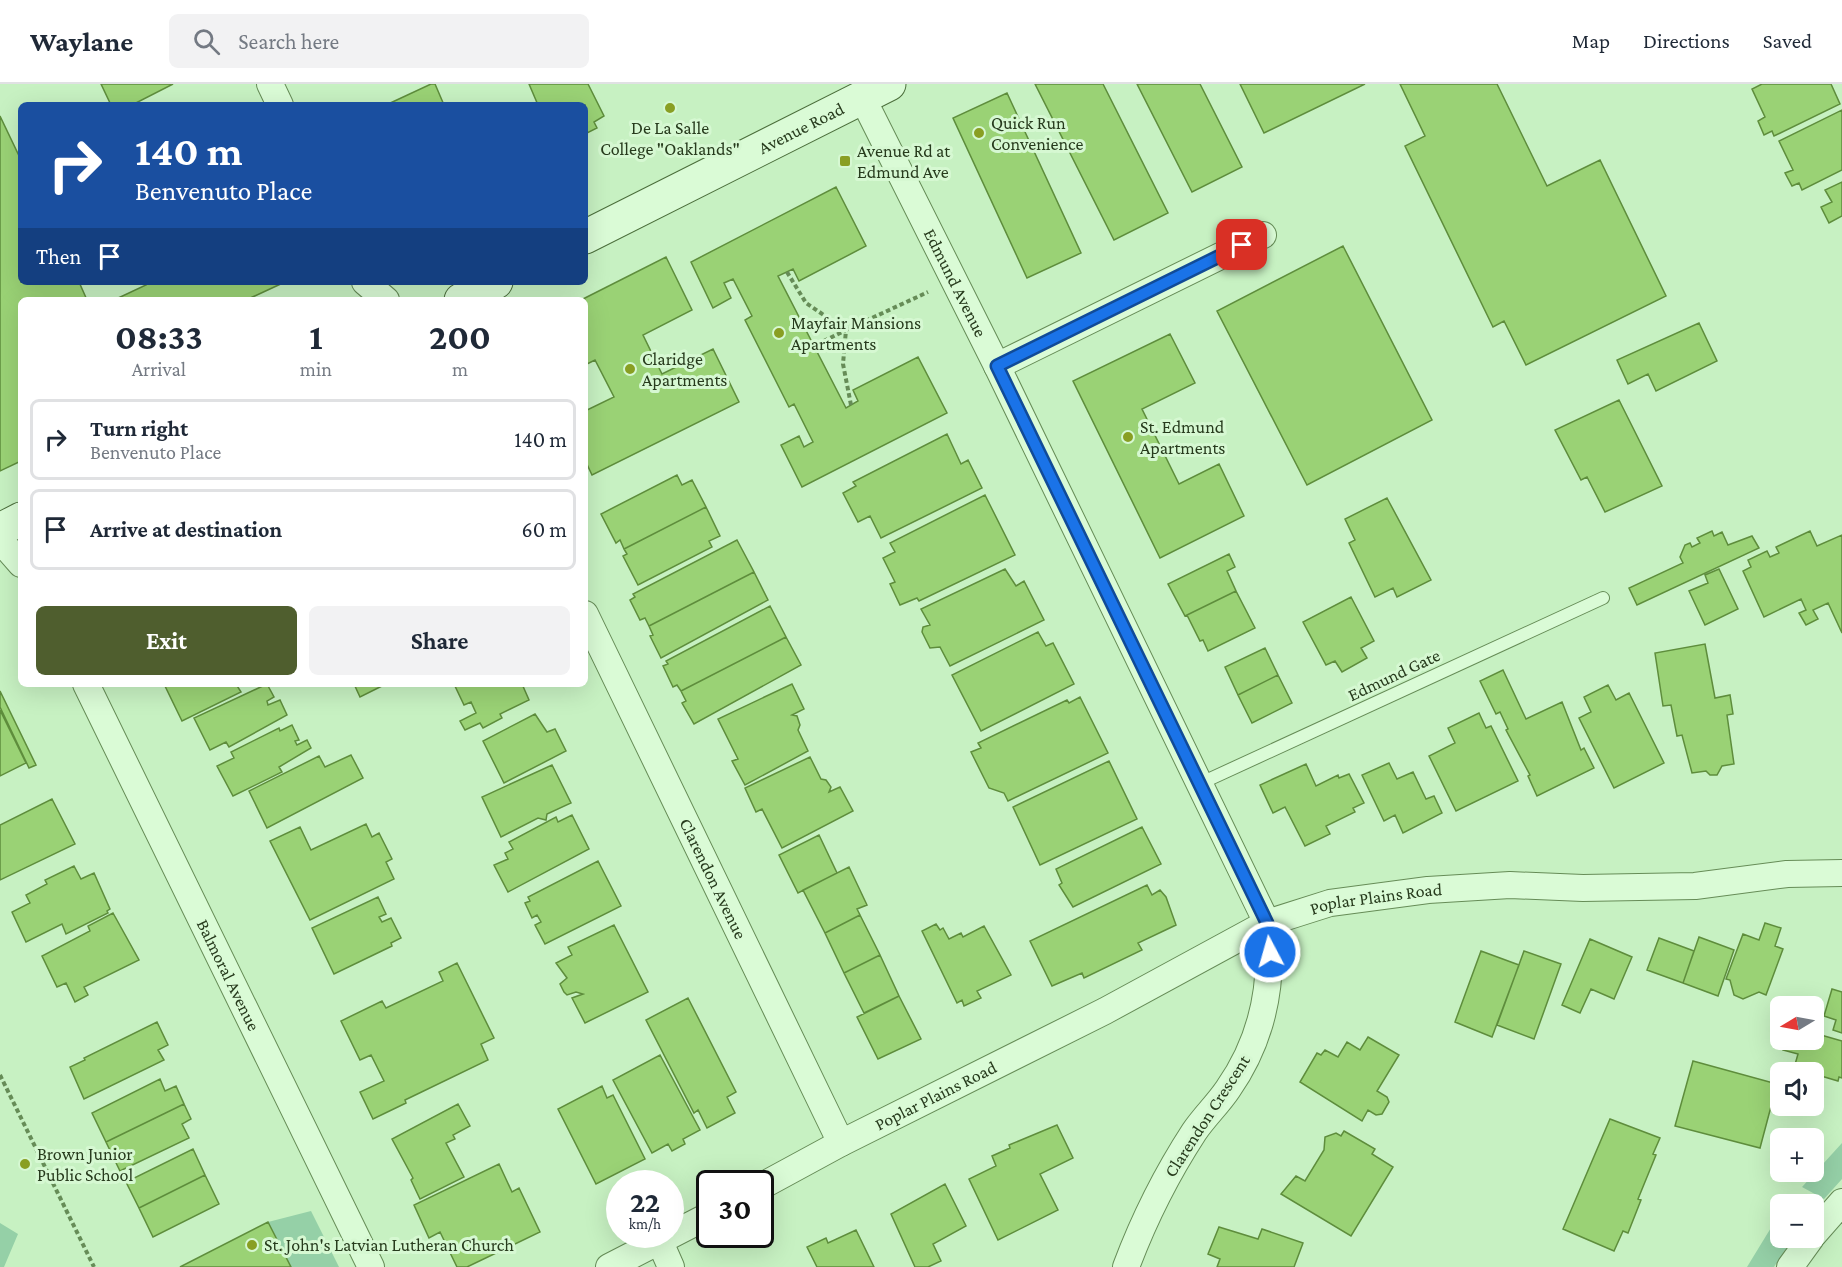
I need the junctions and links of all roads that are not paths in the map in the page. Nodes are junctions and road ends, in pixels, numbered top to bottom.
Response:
1 (270, 84) edge
2 (876, 91) edge
3 (279, 102) edge
4 (588, 235) edge
5 (1263, 235) dead end
6 (368, 285) edge
7 (490, 285) edge
8 (382, 297) edge
9 (467, 297) edge
10 (997, 366) junction
11 (18, 521) edge
12 (0, 530) edge
13 (0, 540) edge
14 (18, 561) edge
15 (1603, 598) dead end
16 (588, 620) edge
17 (87, 687) edge
18 (1199, 784) junction
19 (1842, 873) edge
20 (1267, 923) junction
21 (841, 1143) junction
22 (774, 1179) edge
23 (1842, 1202) edge
24 (1824, 1222) edge
25 (648, 1248) edge
26 (663, 1248) edge
27 (1803, 1248) edge
28 (371, 1267) edge
29 (609, 1267) edge
30 (671, 1267) edge
31 (1126, 1267) edge
32 (1790, 1267) edge

1 - 3 street
2 - 4 main road, Avenue Road
2 - 10 street, Edmund Avenue
5 - 10 street
6 - 8 street
7 - 9 main road
10 - 18 street, Edmund Avenue
11 - 12 main road
13 - 14 street
15 - 18 lane, Edmund Gate
16 - 21 street, Clarendon Avenue
17 - 28 street, Balmoral Avenue
18 - 20 street, Edmund Avenue
19 - 20 street, Poplar Plains Road
20 - 21 street, Poplar Plains Road
20 - 31 street, Clarendon Crescent
21 - 22 street, Poplar Plains Road
23 - 24 street
25 - 29 street
26 - 30 street
27 - 32 street

